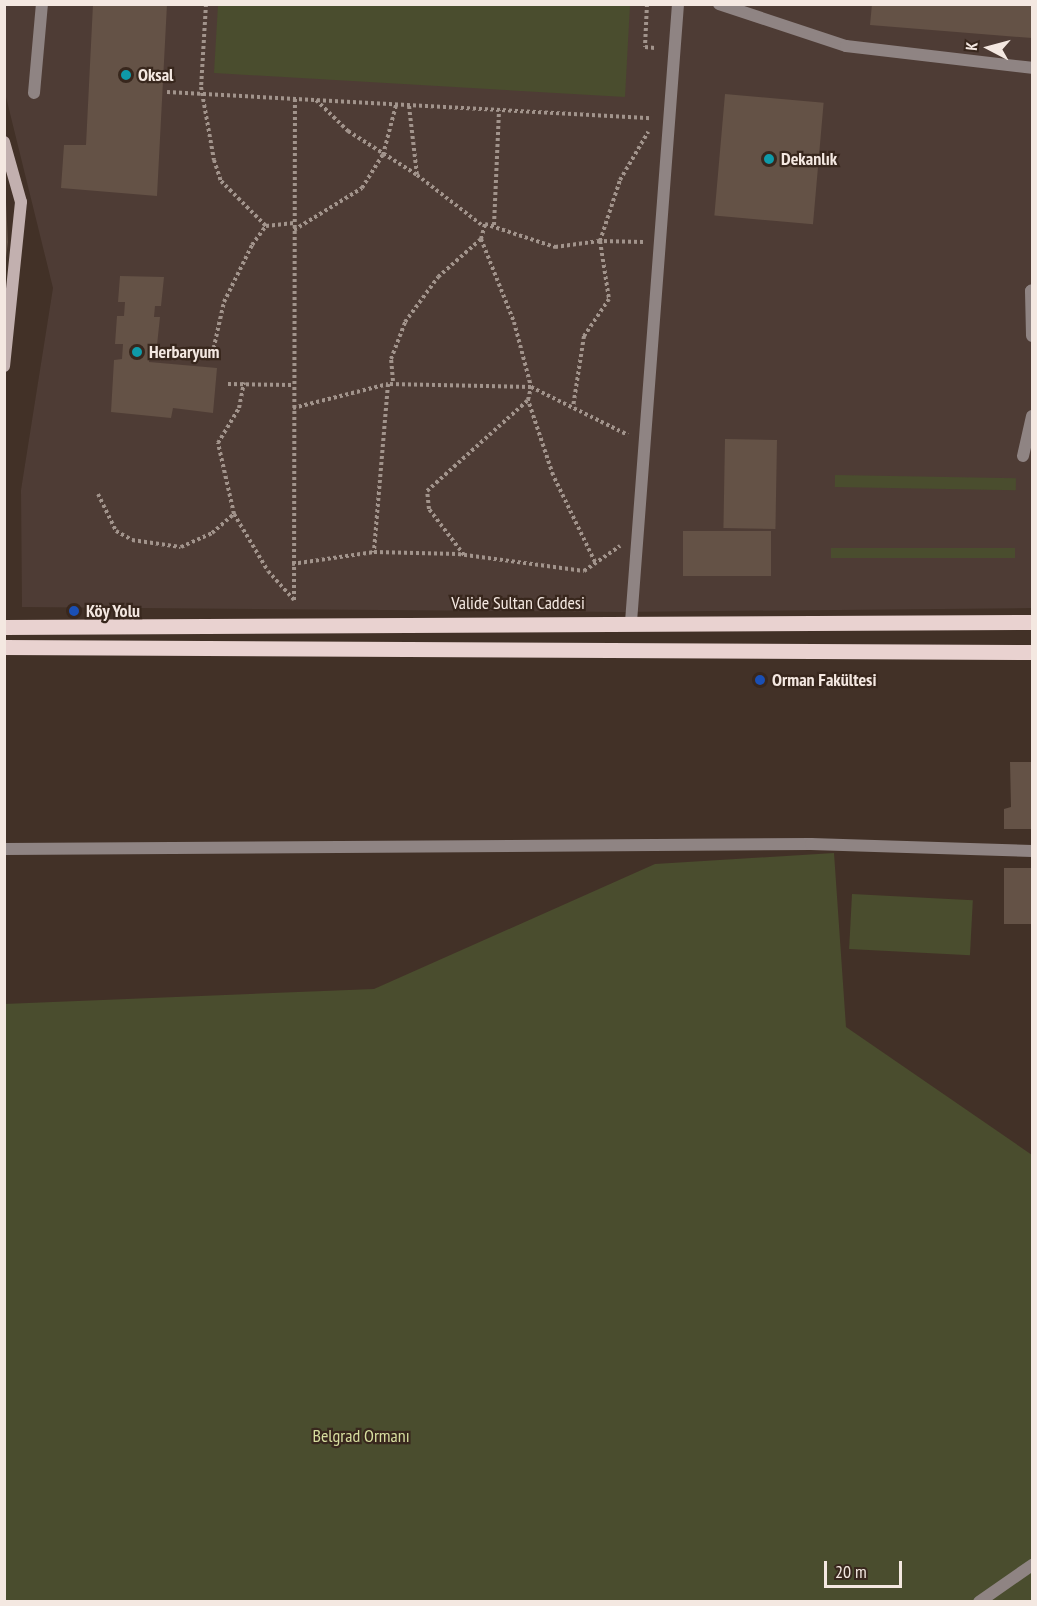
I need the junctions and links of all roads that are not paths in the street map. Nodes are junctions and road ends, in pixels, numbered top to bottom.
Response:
1 (42, 4) edge
2 (678, 4) edge
3 (719, 4) edge
4 (1032, 68) edge
5 (34, 93) dead end
6 (4, 142) edge
7 (1032, 291) edge
8 (1032, 336) edge
9 (5, 364) edge
10 (1032, 416) edge
11 (1023, 456) dead end
12 (631, 622) junction
13 (1032, 622) edge
14 (4, 627) edge
15 (4, 647) edge
16 (631, 648) junction
17 (1032, 651) edge
18 (4, 849) edge
19 (1032, 851) edge
20 (1032, 1565) edge
21 (979, 1602) edge

1 - 5 street
2 - 12 street
3 - 4 street
6 - 9 main road
7 - 8 street
10 - 11 street
12 - 13 main road, Valide Sultan Caddesi
12 - 14 main road, Valide Sultan Caddesi
12 - 16 main road
15 - 16 main road
16 - 17 main road
18 - 19 street
20 - 21 street

